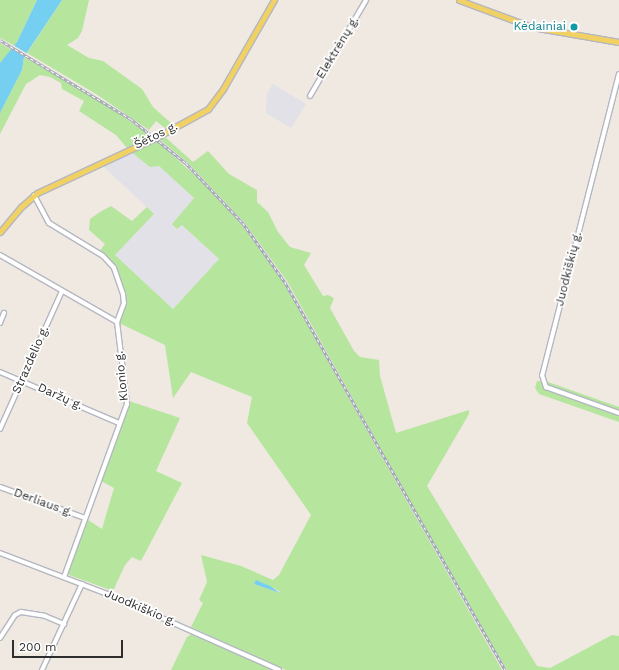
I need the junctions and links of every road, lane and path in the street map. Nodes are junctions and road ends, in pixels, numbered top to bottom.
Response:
1 (274, 0) edge
2 (366, 0) edge
3 (459, 0) edge
4 (619, 42) edge
5 (619, 74) edge
6 (310, 96) dead end
7 (34, 195) junction
8 (0, 232) edge
9 (0, 255) edge
10 (62, 291) junction
11 (4, 313) dead end
12 (0, 322) edge
13 (117, 322) junction
14 (0, 372) edge
15 (22, 381) junction
16 (619, 413) edge
17 (119, 423) junction
18 (0, 429) edge
19 (0, 487) edge
20 (85, 518) junction
21 (0, 553) edge
22 (64, 577) junction
23 (82, 584) junction
24 (64, 624) junction
25 (0, 638) edge
26 (42, 670) edge
27 (278, 670) edge

1 - 7 main road, Šėtos g.
2 - 6 street, Elektrėnų g.
3 - 4 main road
5 - 16 street, Juodkiškių g.
7 - 8 main road, Šėtos g.
7 - 13 street
9 - 10 street
10 - 13 street
10 - 15 street, Strazdelio g.
11 - 12 street
13 - 17 street, Klonio g.
14 - 15 street, Daržų g.
15 - 17 street, Daržų g.
15 - 18 street, Strazdelio g.
17 - 20 street, Klonio g.
19 - 20 street, Derliaus g.
20 - 22 street, Klonio g.
21 - 22 street, Juodkiškio g.
22 - 23 street, Juodkiškio g.
23 - 24 street
23 - 27 street, Juodkiškio g.
24 - 25 street
24 - 26 street

